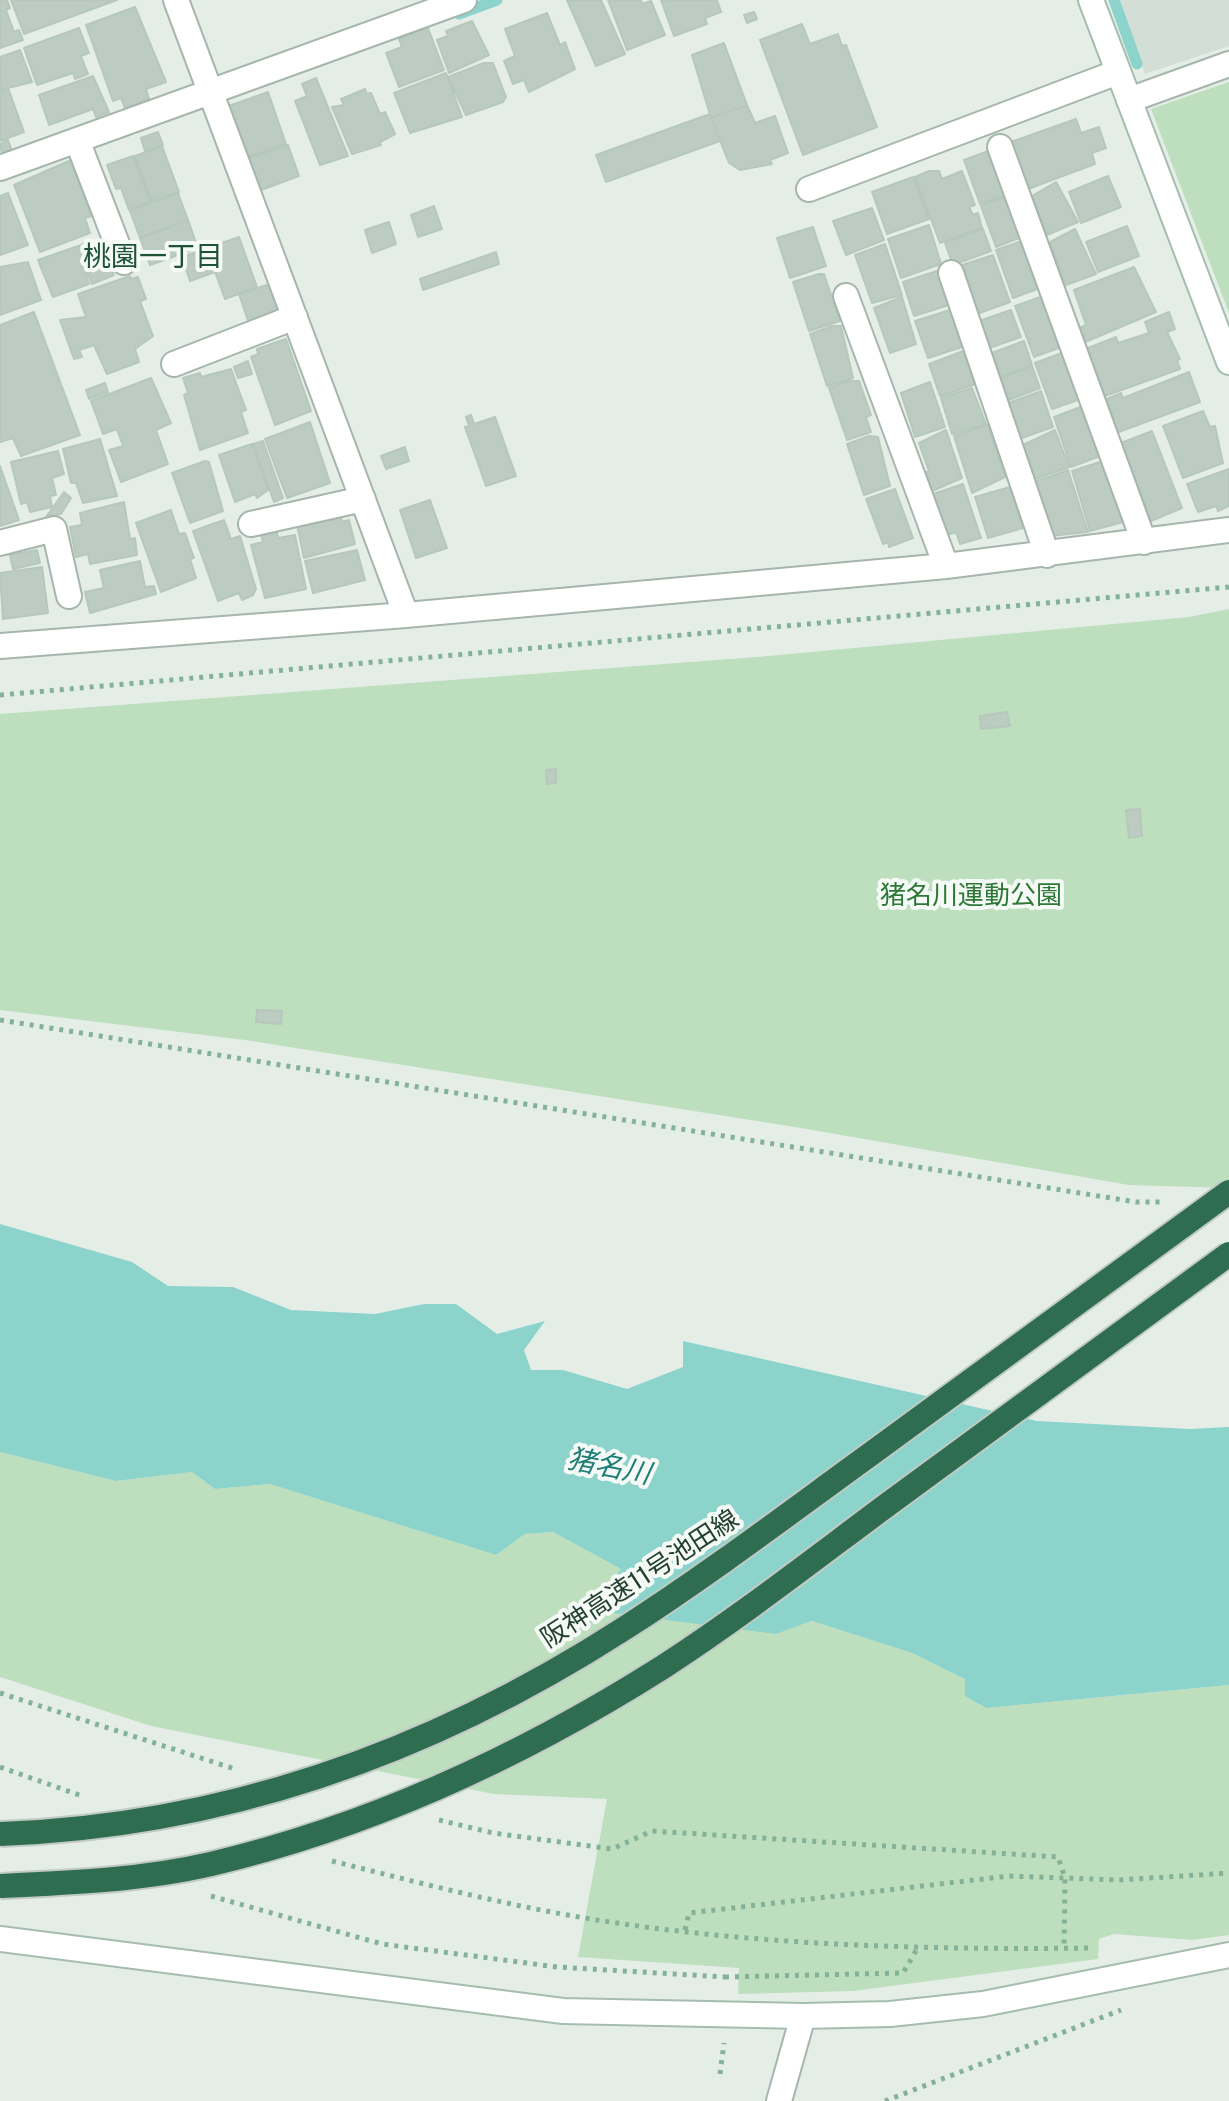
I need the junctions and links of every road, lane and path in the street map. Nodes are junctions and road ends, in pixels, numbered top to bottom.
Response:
1 (176, 0) edge
2 (464, 0) edge
3 (1091, 0) edge
4 (1229, 64) edge
5 (1118, 72) junction
6 (210, 92) junction
7 (1129, 100) junction
8 (77, 140) junction
9 (1000, 147) dead end
10 (0, 168) edge
11 (809, 189) dead end
12 (124, 262) dead end
13 (951, 273) dead end
14 (846, 296) dead end
15 (295, 317) junction
16 (1229, 362) edge
17 (174, 364) dead end
18 (363, 499) junction
19 (251, 524) dead end
20 (1229, 530) edge
21 (1144, 542) junction
22 (0, 543) edge
23 (1047, 555) junction
24 (946, 566) junction
25 (1229, 587) edge
26 (69, 596) dead end
27 (406, 615) junction
28 (0, 646) edge
29 (0, 695) edge
30 (0, 1020) edge
31 (1229, 1192) edge
32 (1167, 1202) dead end
33 (1229, 1254) edge
34 (0, 1693) edge
35 (0, 1767) edge
36 (243, 1771) dead end
37 (89, 1798) dead end
38 (434, 1819) dead end
39 (0, 1834) edge
40 (316, 1857) dead end
41 (1229, 1873) edge
42 (1065, 1878) junction
43 (0, 1886) edge
44 (203, 1893) dead end
45 (685, 1930) junction
46 (0, 1939) edge
47 (1107, 1948) dead end
48 (917, 1949) junction
49 (1064, 1949) junction
50 (1229, 1955) edge
51 (725, 1977) junction
52 (725, 1985) dead end
53 (1122, 2010) dead end
54 (803, 2016) junction
55 (724, 2042) dead end
56 (720, 2074) dead end
57 (779, 2101) edge
58 (885, 2101) edge

1 - 6 street
2 - 6 street
3 - 5 street
4 - 7 street
5 - 7 street
5 - 11 street
6 - 8 street
6 - 15 street
7 - 16 street
8 - 10 street
8 - 12 street
9 - 21 street
13 - 23 street
14 - 24 street
15 - 17 street
15 - 18 street
18 - 19 street
18 - 27 street
20 - 21 street
21 - 23 street
22 - 26 street
23 - 24 street
24 - 27 street
25 - 29 path
27 - 28 street
30 - 32 path
31 - 39 highway, 阪神高速11号池田線, bridge
33 - 43 highway, bridge
34 - 36 path
35 - 37 path
38 - 42 path
40 - 45 path
41 - 42 path
42 - 45 path
42 - 49 path
44 - 51 path
45 - 48 path
46 - 54 street
47 - 49 path
48 - 49 path
48 - 51 path
50 - 54 street
51 - 52 path
53 - 58 path
54 - 57 street
55 - 56 path

